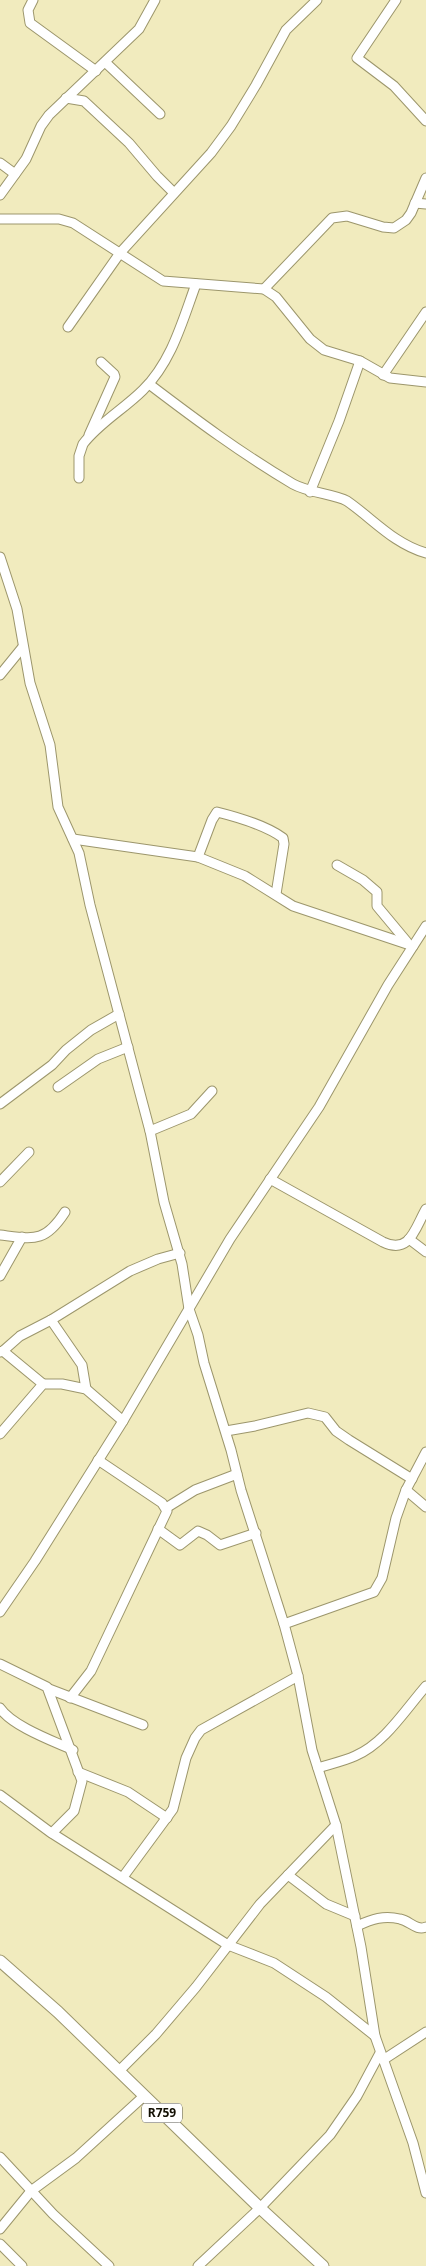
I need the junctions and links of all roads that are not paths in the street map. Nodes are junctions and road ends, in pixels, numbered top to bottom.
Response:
1 (33, 0) edge
2 (155, 0) edge
3 (317, 0) edge
4 (396, 0) edge
5 (105, 62) junction
6 (96, 70) junction
7 (66, 98) junction
8 (160, 114) dead end
9 (426, 121) edge
10 (0, 163) edge
11 (15, 174) junction
12 (426, 180) edge
13 (174, 193) junction
14 (0, 195) edge
15 (415, 203) junction
16 (426, 204) edge
17 (0, 220) edge
18 (120, 253) junction
19 (196, 284) junction
20 (264, 289) junction
21 (426, 312) edge
22 (68, 327) dead end
23 (360, 361) junction
24 (101, 362) dead end
25 (383, 375) junction
26 (426, 382) edge
27 (148, 384) junction
28 (88, 437) junction
29 (79, 478) dead end
30 (310, 492) junction
31 (426, 553) edge
32 (0, 557) edge
33 (22, 648) junction
34 (0, 675) edge
35 (74, 839) junction
36 (198, 858) junction
37 (337, 865) dead end
38 (276, 894) junction
39 (426, 926) edge
40 (411, 945) junction
41 (119, 1014) junction
42 (128, 1047) junction
43 (58, 1087) dead end
44 (212, 1091) dead end
45 (0, 1104) edge
46 (150, 1130) junction
47 (29, 1152) dead end
48 (270, 1179) junction
49 (0, 1182) edge
50 (426, 1209) edge
51 (65, 1212) dead end
52 (0, 1235) edge
53 (22, 1237) junction
54 (409, 1239) junction
55 (180, 1252) junction
56 (426, 1252) edge
57 (0, 1276) edge
58 (189, 1310) junction
59 (50, 1320) junction
60 (2, 1351) edge
61 (43, 1384) junction
62 (86, 1389) junction
63 (123, 1421) junction
64 (226, 1431) junction
65 (0, 1434) edge
66 (426, 1452) edge
67 (98, 1460) junction
68 (237, 1474) junction
69 (412, 1479) junction
70 (406, 1490) junction
71 (426, 1507) edge
72 (166, 1508) junction
73 (158, 1529) junction
74 (256, 1533) junction
75 (0, 1612) edge
76 (284, 1624) junction
77 (0, 1664) edge
78 (298, 1676) junction
79 (426, 1686) edge
80 (49, 1690) junction
81 (70, 1698) junction
82 (0, 1708) edge
83 (142, 1725) dead end
84 (73, 1750) junction
85 (318, 1768) junction
86 (78, 1772) junction
87 (0, 1794) edge
88 (167, 1818) junction
89 (336, 1825) junction
90 (52, 1833) junction
91 (288, 1875) junction
92 (123, 1877) junction
93 (355, 1916) junction
94 (357, 1926) junction
95 (426, 1927) edge
96 (228, 1944) junction
97 (0, 1961) edge
98 (426, 2032) edge
99 (375, 2036) junction
100 (382, 2056) junction
101 (119, 2071) junction
102 (144, 2096) junction
103 (0, 2157) edge
104 (31, 2191) junction
105 (426, 2192) edge
106 (260, 2208) junction
107 (0, 2229) edge
108 (0, 2244) edge
109 (22, 2266) edge
110 (109, 2266) edge
111 (198, 2266) edge
112 (323, 2266) edge

1 - 6 street
2 - 5 street
3 - 13 street
4 - 9 street
5 - 6 street
5 - 8 street
6 - 7 street
7 - 11 street
7 - 13 street
10 - 11 street
11 - 14 street
12 - 15 street
13 - 18 street
15 - 16 street
15 - 20 street
17 - 18 street
18 - 19 street
18 - 22 street
19 - 20 street
19 - 27 street
20 - 23 street
21 - 25 street
23 - 25 street
23 - 30 street
24 - 28 street
25 - 26 street
27 - 28 street
27 - 30 street
28 - 29 street
30 - 31 street
32 - 33 street
33 - 34 street
33 - 35 street
35 - 36 street
35 - 41 street
36 - 38 street
36 - 38 street
37 - 40 street
38 - 40 street
39 - 40 street
40 - 48 street
41 - 42 street
41 - 45 street
42 - 43 street
42 - 46 street
44 - 46 street
46 - 55 street
47 - 49 street
48 - 54 street
48 - 58 street
50 - 54 street
51 - 53 street
52 - 53 street
53 - 57 street
54 - 56 street
55 - 58 street
55 - 59 street
58 - 63 street
58 - 64 street
59 - 60 street
59 - 62 street
60 - 61 street
61 - 62 street
61 - 65 street
62 - 63 street
63 - 67 street
64 - 68 street
64 - 69 street
66 - 69 street
67 - 72 street
67 - 75 street
68 - 72 street
68 - 74 street
69 - 70 street
70 - 71 street
70 - 76 street
72 - 73 street
73 - 74 street
73 - 81 street
74 - 76 street
76 - 78 street
77 - 80 street
78 - 85 street
78 - 88 street
79 - 85 street
80 - 81 street
80 - 84 street
81 - 83 street
82 - 84 street
84 - 86 street
85 - 89 street
86 - 88 street
86 - 90 street
87 - 90 street
88 - 92 street
89 - 91 street
89 - 93 street
90 - 92 street
91 - 93 street
91 - 96 street
92 - 96 street
93 - 94 street
94 - 95 street
94 - 99 street
96 - 99 street
96 - 101 street
97 - 101 main road, R759
98 - 100 street
99 - 100 street
100 - 105 street
100 - 106 street
101 - 102 main road, R759
102 - 104 street
102 - 106 main road, R759
103 - 104 street
104 - 107 street
104 - 110 street
106 - 111 street
106 - 112 main road, R759
108 - 109 street

